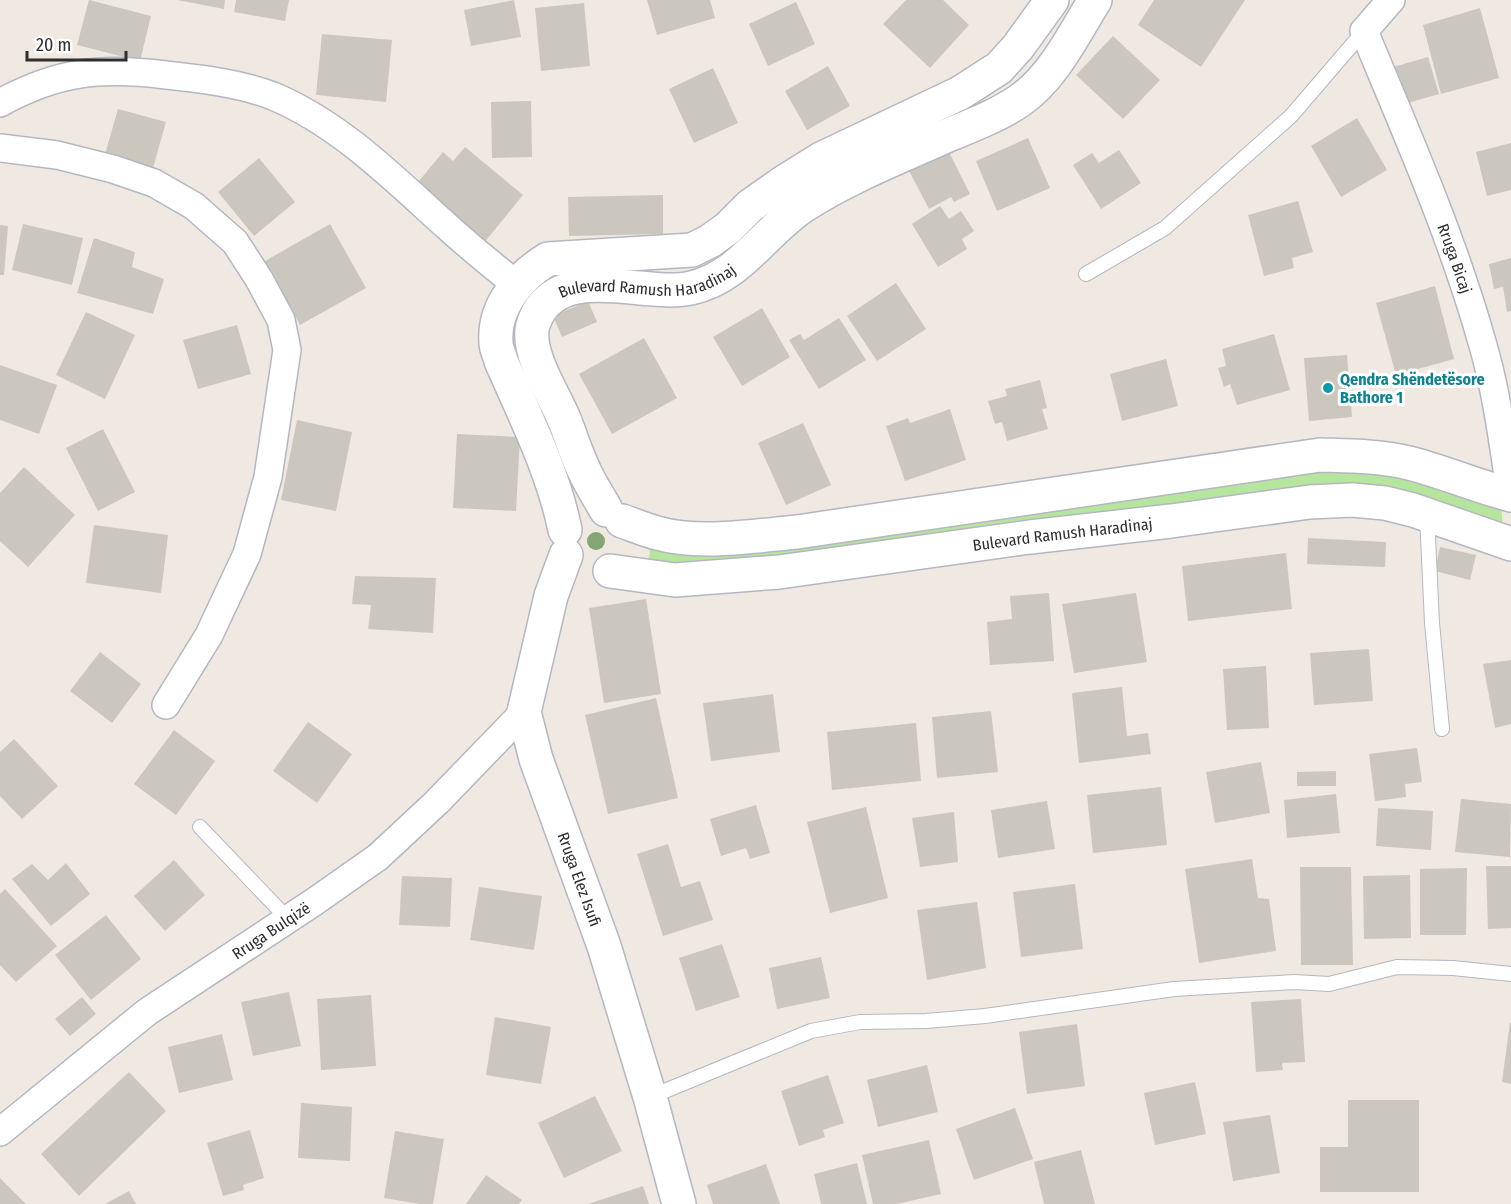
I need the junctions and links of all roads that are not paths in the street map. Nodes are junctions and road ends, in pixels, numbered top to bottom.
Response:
1 (1052, 0) edge
2 (1095, 0) edge
3 (1391, 0) edge
4 (1364, 31) junction
5 (0, 104) edge
6 (0, 148) edge
7 (1086, 274) dead end
8 (516, 284) junction
9 (1511, 495) edge
10 (614, 515) junction
11 (1427, 515) junction
12 (565, 543) junction
13 (1511, 544) edge
14 (610, 571) junction
15 (166, 705) dead end
16 (524, 712) junction
17 (1442, 729) dead end
18 (200, 827) dead end
19 (288, 920) junction
20 (1511, 974) edge
21 (650, 1097) junction
22 (0, 1132) edge
23 (679, 1204) edge

1 - 8 street, Bulevard Ramush Haradinaj
2 - 10 street, Bulevard Ramush Haradinaj
3 - 4 street
4 - 7 lane
4 - 9 street, Rruga Bicaj
5 - 8 street
6 - 15 street
8 - 12 street
9 - 10 street
10 - 12 street
10 - 14 street, Bulevard Ramush Haradinaj
11 - 13 street, Bulevard Ramush Haradinaj
11 - 14 street, Bulevard Ramush Haradinaj
11 - 17 lane
12 - 14 street, Bulevard Ramush Haradinaj
12 - 16 street, Rruga Elez Isufi
16 - 19 street, Rruga Bulqizë
16 - 21 street, Rruga Elez Isufi
18 - 19 lane
19 - 22 street, Rruga Bulqizë
20 - 21 lane
21 - 23 street, Rruga Elez Isufi

